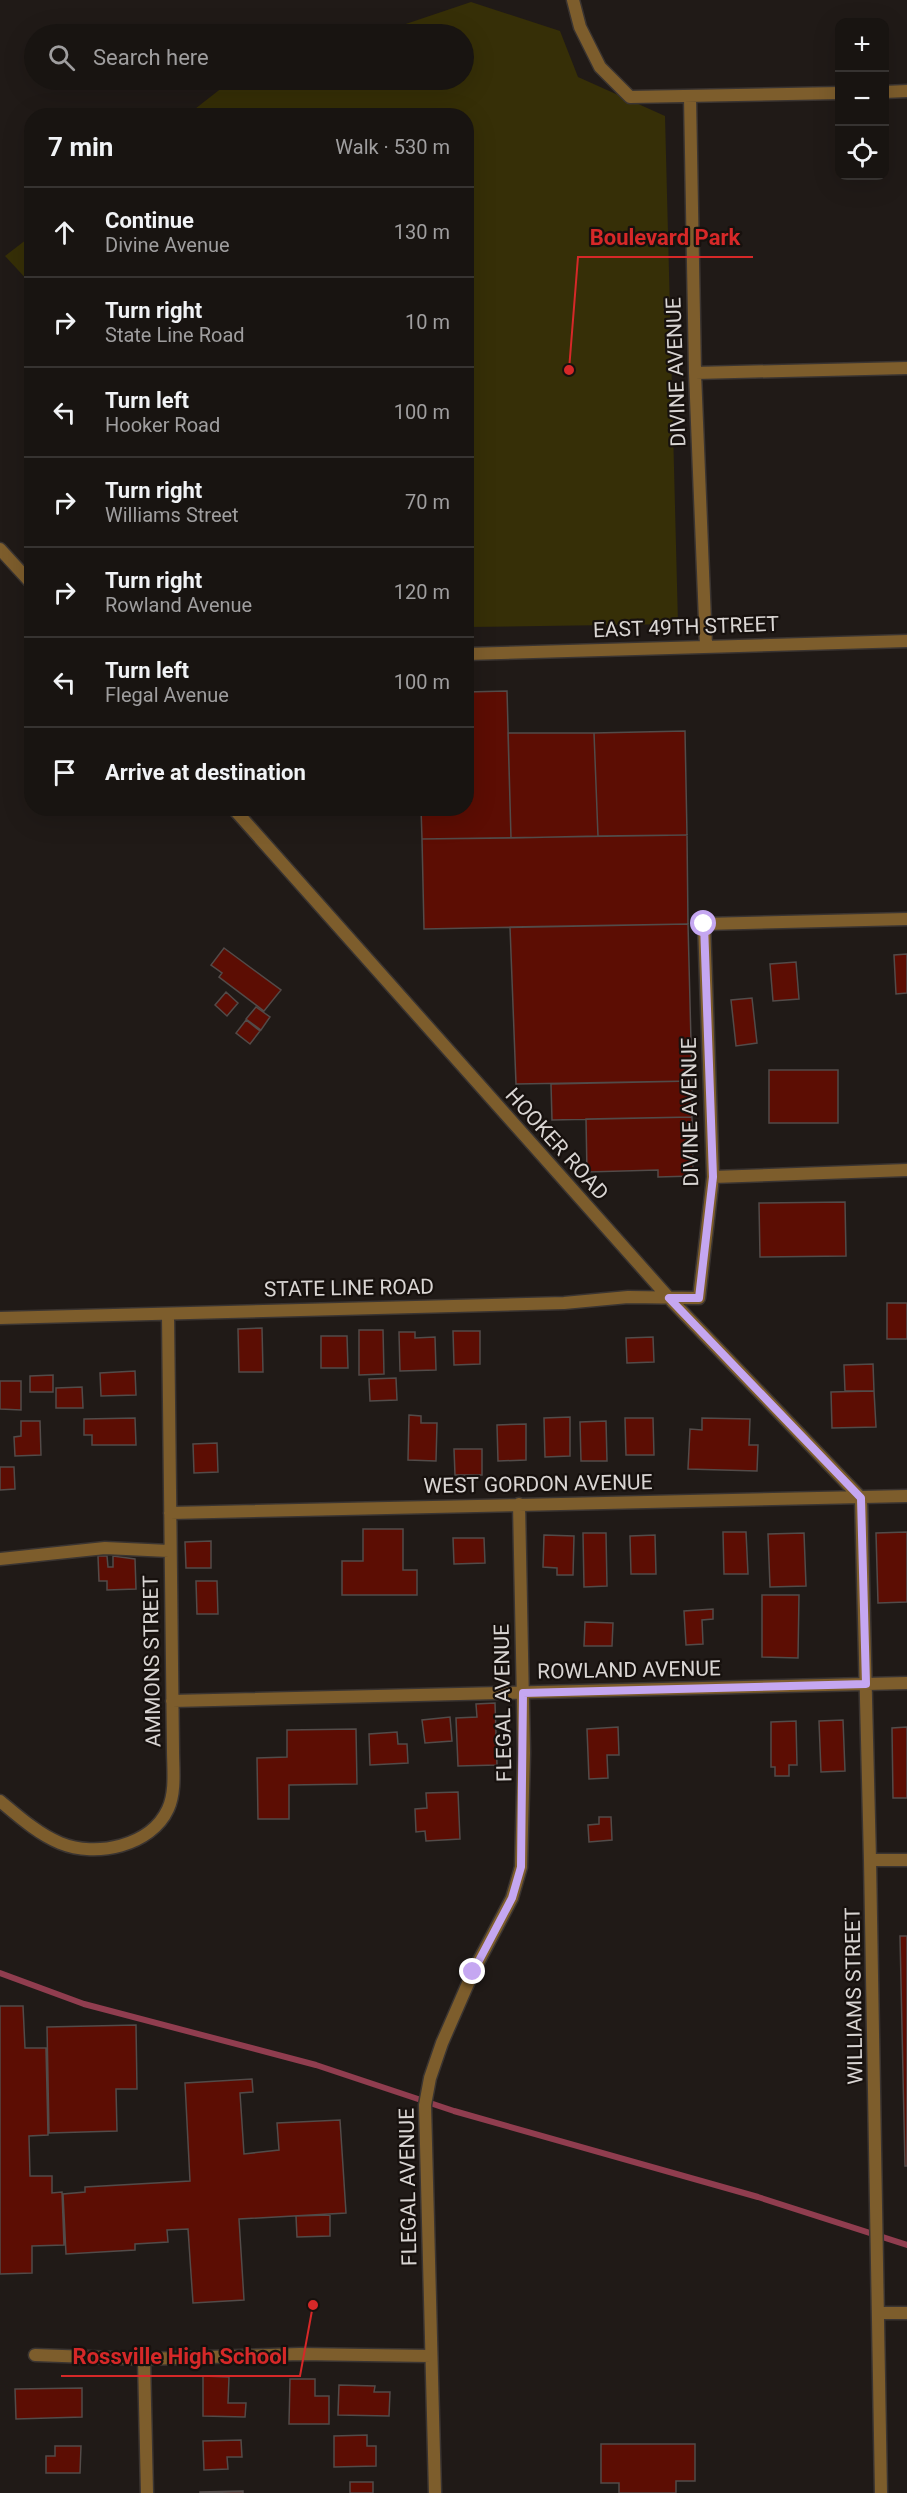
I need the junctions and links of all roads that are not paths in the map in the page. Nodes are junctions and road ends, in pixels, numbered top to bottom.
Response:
1 (573, 0) edge
2 (907, 91) edge
3 (889, 92) edge
4 (835, 93) edge
5 (690, 97) junction
6 (907, 368) edge
7 (695, 373) junction
8 (0, 549) edge
9 (24, 575) edge
10 (907, 641) edge
11 (706, 645) junction
12 (474, 654) edge
13 (240, 816) edge
14 (907, 919) edge
15 (907, 1170) edge
16 (713, 1177) junction
17 (669, 1298) junction
18 (699, 1298) joint
19 (168, 1315) junction
20 (0, 1318) edge
21 (907, 1496) edge
22 (861, 1498) junction
23 (519, 1504) junction
24 (170, 1512) junction
25 (169, 1551) junction
26 (0, 1559) edge
27 (907, 1683) edge
28 (866, 1684) junction
29 (523, 1693) junction
30 (172, 1701) junction
31 (0, 1801) edge
32 (870, 1860) junction
33 (907, 1860) edge
34 (879, 2313) junction
35 (907, 2313) edge
36 (36, 2355) dead end
37 (430, 2356) junction
38 (144, 2360) junction
39 (147, 2493) edge
40 (435, 2493) edge
41 (881, 2493) edge

1 - 5 street
2 - 3 street
4 - 5 street
5 - 7 street, DIVINE AVENUE
6 - 7 street
7 - 11 street, DIVINE AVENUE
8 - 9 street
10 - 11 street, EAST 49TH STREET
11 - 12 street, EAST 49TH STREET
13 - 17 street, HOOKER ROAD
14 - 16 street, DIVINE AVENUE
15 - 16 street
16 - 18 street, DIVINE AVENUE
17 - 18 street, STATE LINE ROAD
17 - 19 street, STATE LINE ROAD
17 - 22 street, HOOKER ROAD
19 - 20 street, STATE LINE ROAD
19 - 24 street, AMMONS STREET
21 - 22 street, WEST GORDON AVENUE
22 - 23 street, WEST GORDON AVENUE
22 - 28 street, WILLIAMS STREET
23 - 24 street, WEST GORDON AVENUE
23 - 29 street, FLEGAL AVENUE
24 - 25 street, AMMONS STREET
25 - 26 street
25 - 30 street, AMMONS STREET
27 - 28 street, ROWLAND AVENUE
28 - 29 street, ROWLAND AVENUE
28 - 32 street, WILLIAMS STREET
29 - 30 street, ROWLAND AVENUE
29 - 37 street, FLEGAL AVENUE
30 - 31 street, AMMONS STREET
32 - 33 street
32 - 34 street, WILLIAMS STREET
34 - 35 street
34 - 41 street, WILLIAMS STREET
36 - 38 street
37 - 38 street
37 - 40 street, FLEGAL AVENUE
38 - 39 street

